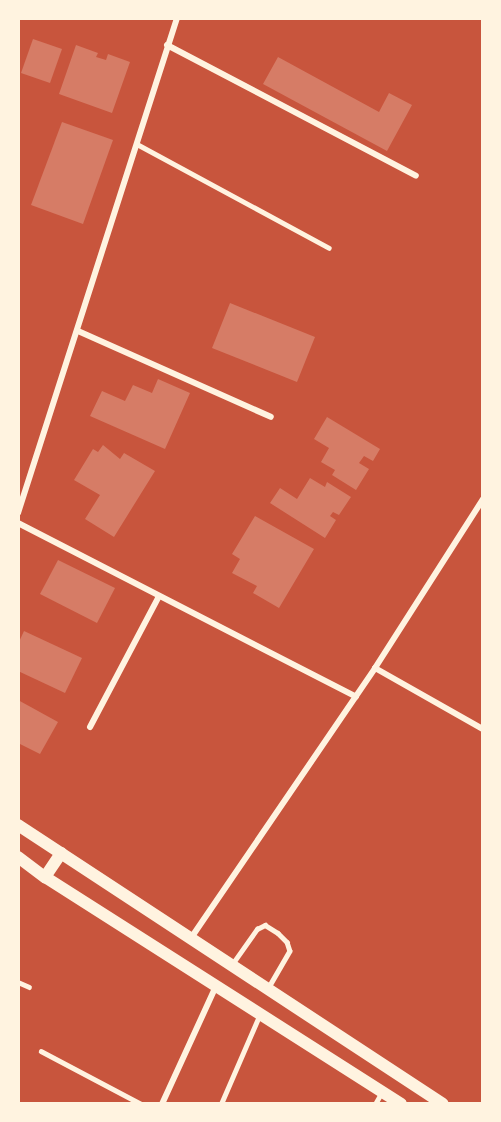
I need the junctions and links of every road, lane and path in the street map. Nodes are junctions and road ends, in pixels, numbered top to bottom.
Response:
1 (177, 18) edge
2 (167, 45) junction
3 (137, 144) junction
4 (416, 176) dead end
5 (329, 248) dead end
6 (78, 331) junction
7 (271, 417) dead end
8 (483, 499) edge
9 (18, 513) edge
10 (18, 523) edge
11 (159, 596) junction
12 (375, 668) junction
13 (356, 697) junction
14 (90, 727) dead end
15 (483, 729) edge
16 (18, 825) edge
17 (61, 853) junction
18 (18, 857) edge
19 (45, 877) junction
20 (191, 939) junction
21 (232, 965) junction
22 (18, 982) edge
23 (216, 986) junction
24 (29, 987) dead end
25 (268, 989) junction
26 (260, 1013) junction
27 (41, 1051) dead end
28 (382, 1092) junction
29 (141, 1104) edge
30 (162, 1104) edge
31 (221, 1104) edge
32 (375, 1104) edge
33 (401, 1104) edge
34 (443, 1104) edge

1 - 2 street
2 - 3 street
2 - 4 street
3 - 5 lane
3 - 6 street
6 - 7 street
6 - 9 street
8 - 12 street
10 - 11 street
11 - 13 street
11 - 14 street
12 - 13 street
12 - 15 street
13 - 20 street
16 - 17 main road
17 - 19 main road
17 - 20 main road
18 - 19 main road
19 - 23 main road
20 - 21 main road
21 - 25 main road
21 - 25 lane
22 - 24 lane
23 - 26 main road
23 - 30 street
25 - 34 main road
26 - 28 main road
26 - 31 lane
27 - 29 lane
28 - 32 lane
28 - 33 main road

